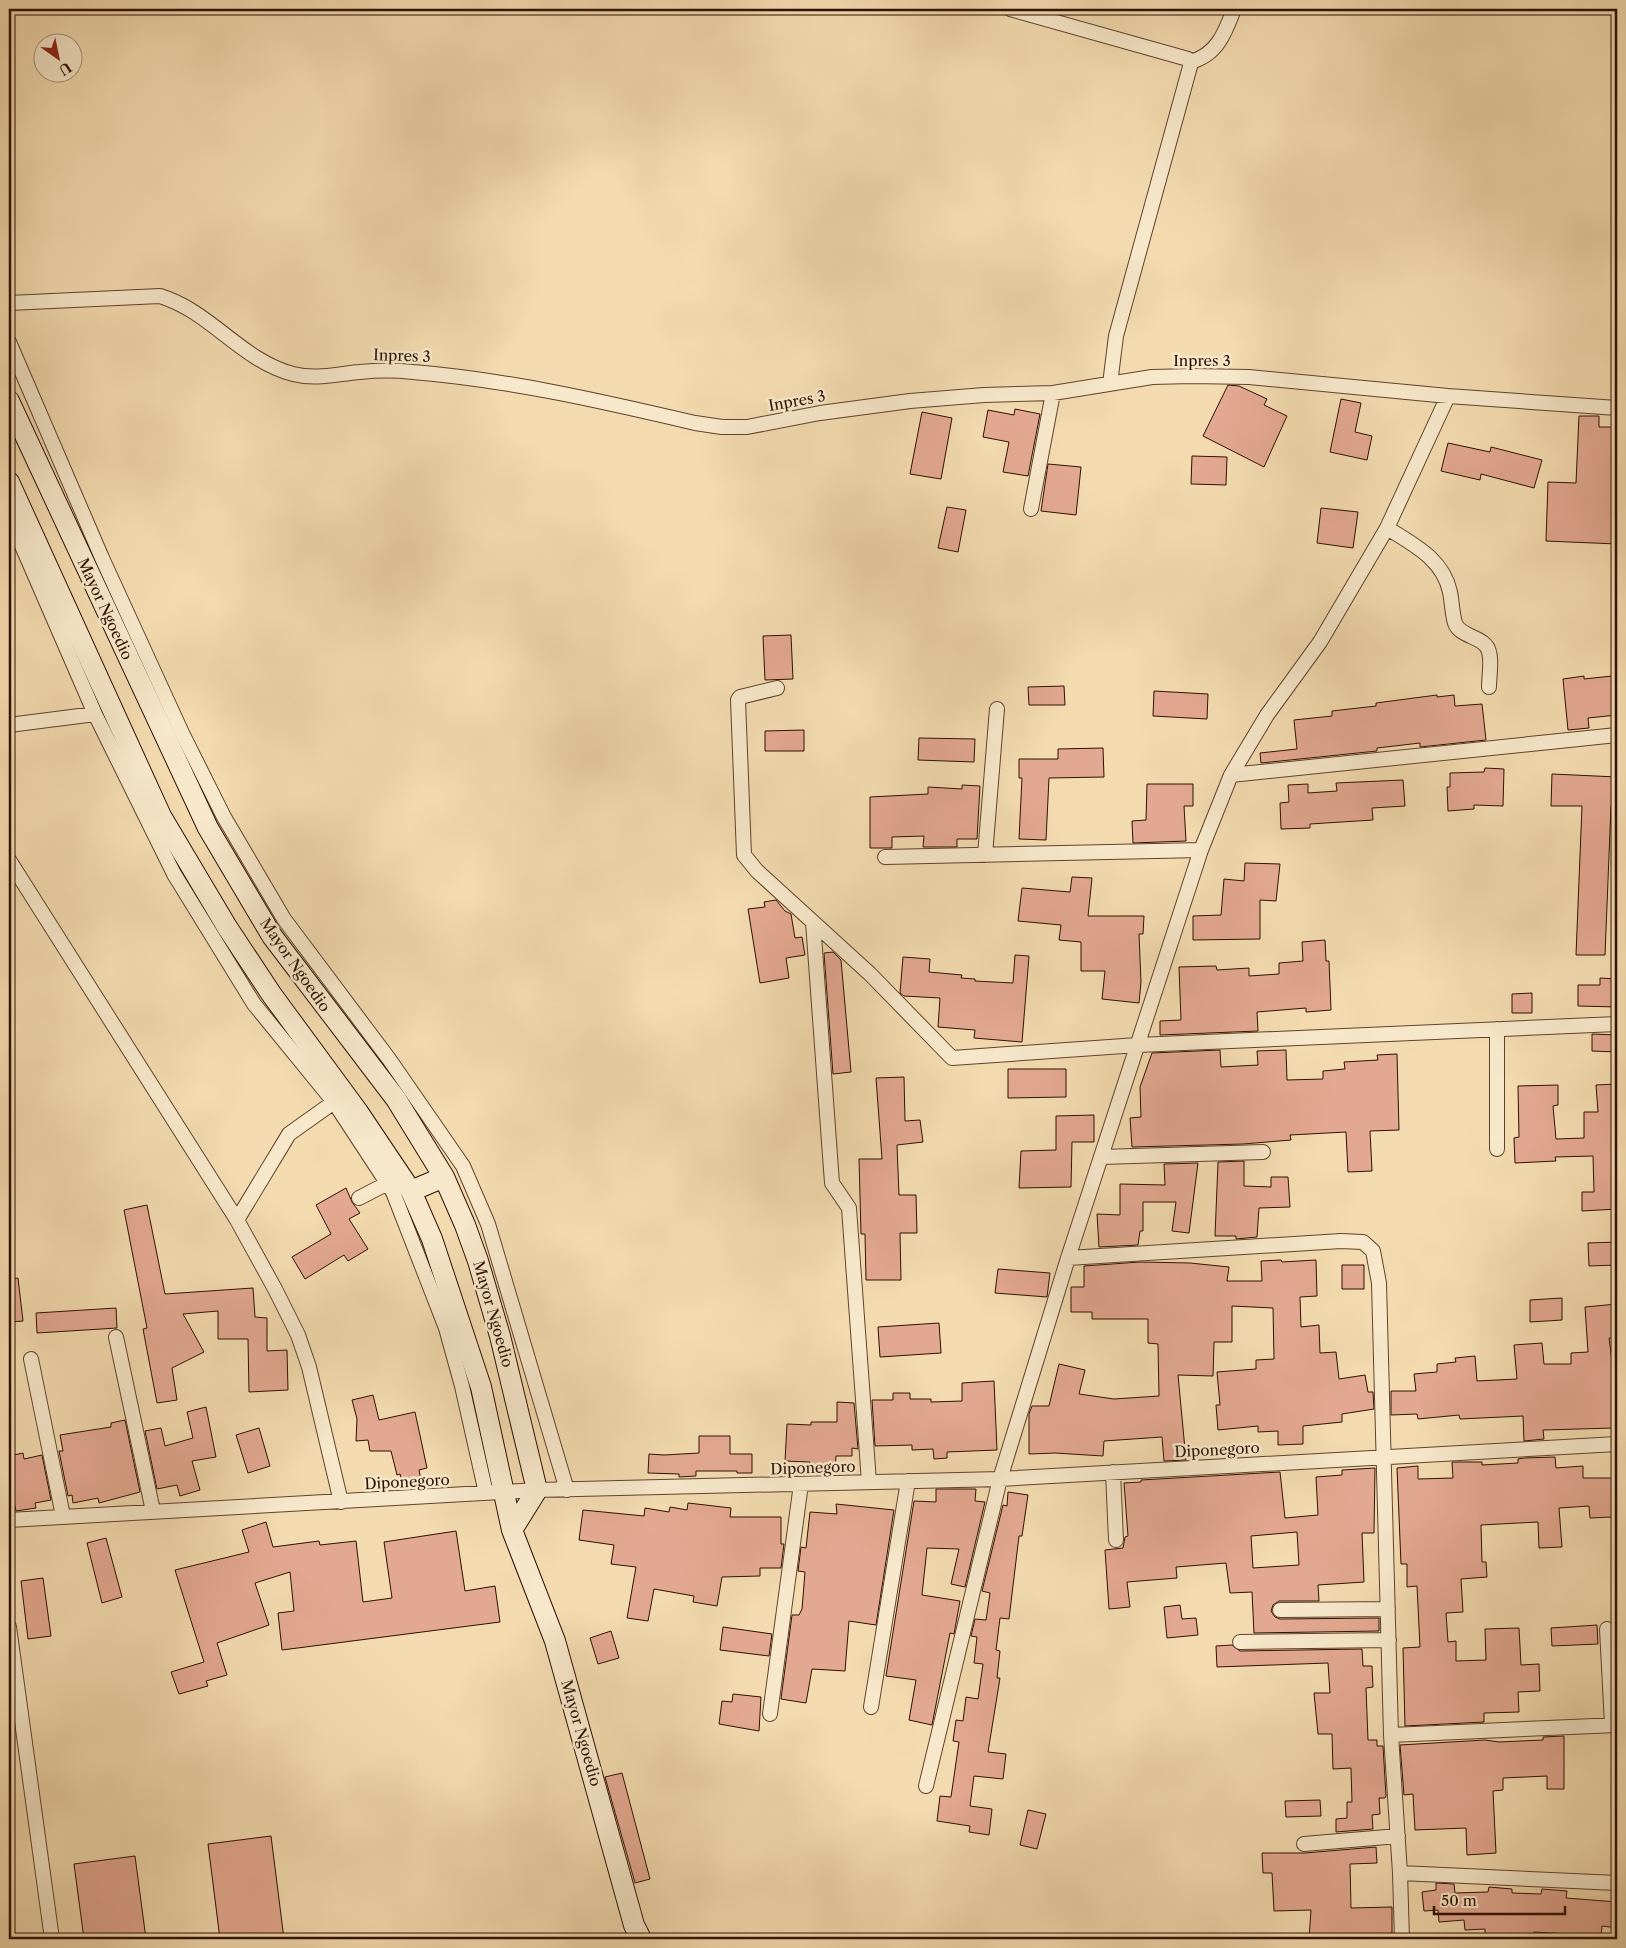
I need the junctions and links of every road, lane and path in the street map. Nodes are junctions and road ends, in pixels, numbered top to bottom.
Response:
1 (1010, 9) edge
2 (1234, 9) edge
3 (1190, 62) junction
4 (9, 303) edge
5 (9, 342) edge
6 (1110, 384) junction
7 (1053, 393) junction
8 (1448, 396) junction
9 (9, 401) edge
10 (1617, 408) edge
11 (9, 482) edge
12 (1031, 509) dead end
13 (9, 516) edge
14 (1387, 528) junction
15 (1490, 687) dead end
16 (778, 688) dead end
17 (997, 709) dead end
18 (96, 714) junction
19 (9, 725) edge
20 (1617, 735) edge
21 (1231, 775) junction
22 (1201, 850) junction
23 (985, 855) junction
24 (885, 858) dead end
25 (9, 860) edge
26 (813, 922) junction
27 (1617, 1024) edge
28 (1497, 1029) junction
29 (1138, 1045) junction
30 (331, 1104) junction
31 (1497, 1149) dead end
32 (1263, 1152) dead end
33 (1101, 1157) junction
34 (444, 1177) junction
35 (384, 1185) junction
36 (411, 1191) junction
37 (362, 1196) dead end
38 (237, 1220) junction
39 (1068, 1258) junction
40 (116, 1337) dead end
41 (31, 1359) dead end
42 (1617, 1444) edge
43 (1384, 1456) junction
44 (1113, 1472) junction
45 (1000, 1480) junction
46 (908, 1481) junction
47 (869, 1482) junction
48 (801, 1484) junction
49 (537, 1490) junction
50 (567, 1490) junction
51 (494, 1493) junction
52 (341, 1502) junction
53 (153, 1511) junction
54 (63, 1516) junction
55 (9, 1520) edge
56 (512, 1530) junction
57 (1116, 1540) dead end
58 (1388, 1609) junction
59 (1280, 1610) dead end
60 (9, 1627) edge
61 (1608, 1629) dead end
62 (1389, 1640) junction
63 (1240, 1642) dead end
64 (871, 1707) dead end
65 (770, 1714) dead end
66 (1614, 1725) edge
67 (1391, 1735) junction
68 (926, 1786) dead end
69 (1398, 1836) junction
70 (1304, 1844) dead end
71 (1400, 1873) junction
72 (1617, 1883) edge
73 (52, 1939) edge
74 (641, 1939) edge
75 (1402, 1939) edge

1 - 3 street
2 - 3 street
3 - 6 street
4 - 7 street, Inpres 3
5 - 50 street
6 - 7 street, Inpres 3
6 - 8 street, Inpres 3
7 - 12 street
8 - 10 street, Inpres 3
8 - 14 street
9 - 34 street, Mayor Ngoedio
11 - 36 street, Mayor Ngoedio
13 - 18 street
14 - 15 street
14 - 21 street
16 - 26 street
17 - 23 street
18 - 19 street
18 - 30 street
20 - 21 street
21 - 22 street
22 - 23 street
22 - 29 street
23 - 24 street
25 - 38 street
26 - 29 street
26 - 47 street
27 - 28 street
28 - 29 street
28 - 31 street
29 - 33 street
30 - 35 street
30 - 38 street
32 - 33 street
33 - 39 street
34 - 36 street
34 - 49 street, Mayor Ngoedio
35 - 37 street
35 - 51 street
36 - 51 street, Mayor Ngoedio
38 - 52 street
39 - 43 street
39 - 45 street
40 - 53 street
41 - 54 street
42 - 43 street, Diponegoro
43 - 44 street, Diponegoro
43 - 58 street
44 - 45 street, Diponegoro
44 - 57 street
45 - 46 street, Diponegoro
45 - 68 street
46 - 47 street, Diponegoro
46 - 64 street
47 - 48 street, Diponegoro
48 - 50 street, Diponegoro
48 - 65 street
49 - 50 street, Diponegoro
49 - 51 street, Diponegoro
49 - 56 street
51 - 52 street, Diponegoro
51 - 56 street, Mayor Ngoedio
52 - 53 street, Diponegoro
53 - 54 street, Diponegoro
54 - 55 street, Diponegoro
56 - 74 street, Mayor Ngoedio
58 - 59 street
58 - 62 street
60 - 73 street
61 - 66 street
62 - 63 street
62 - 67 street
66 - 67 street
67 - 69 street
69 - 70 street
69 - 71 street
71 - 72 street
71 - 75 street

